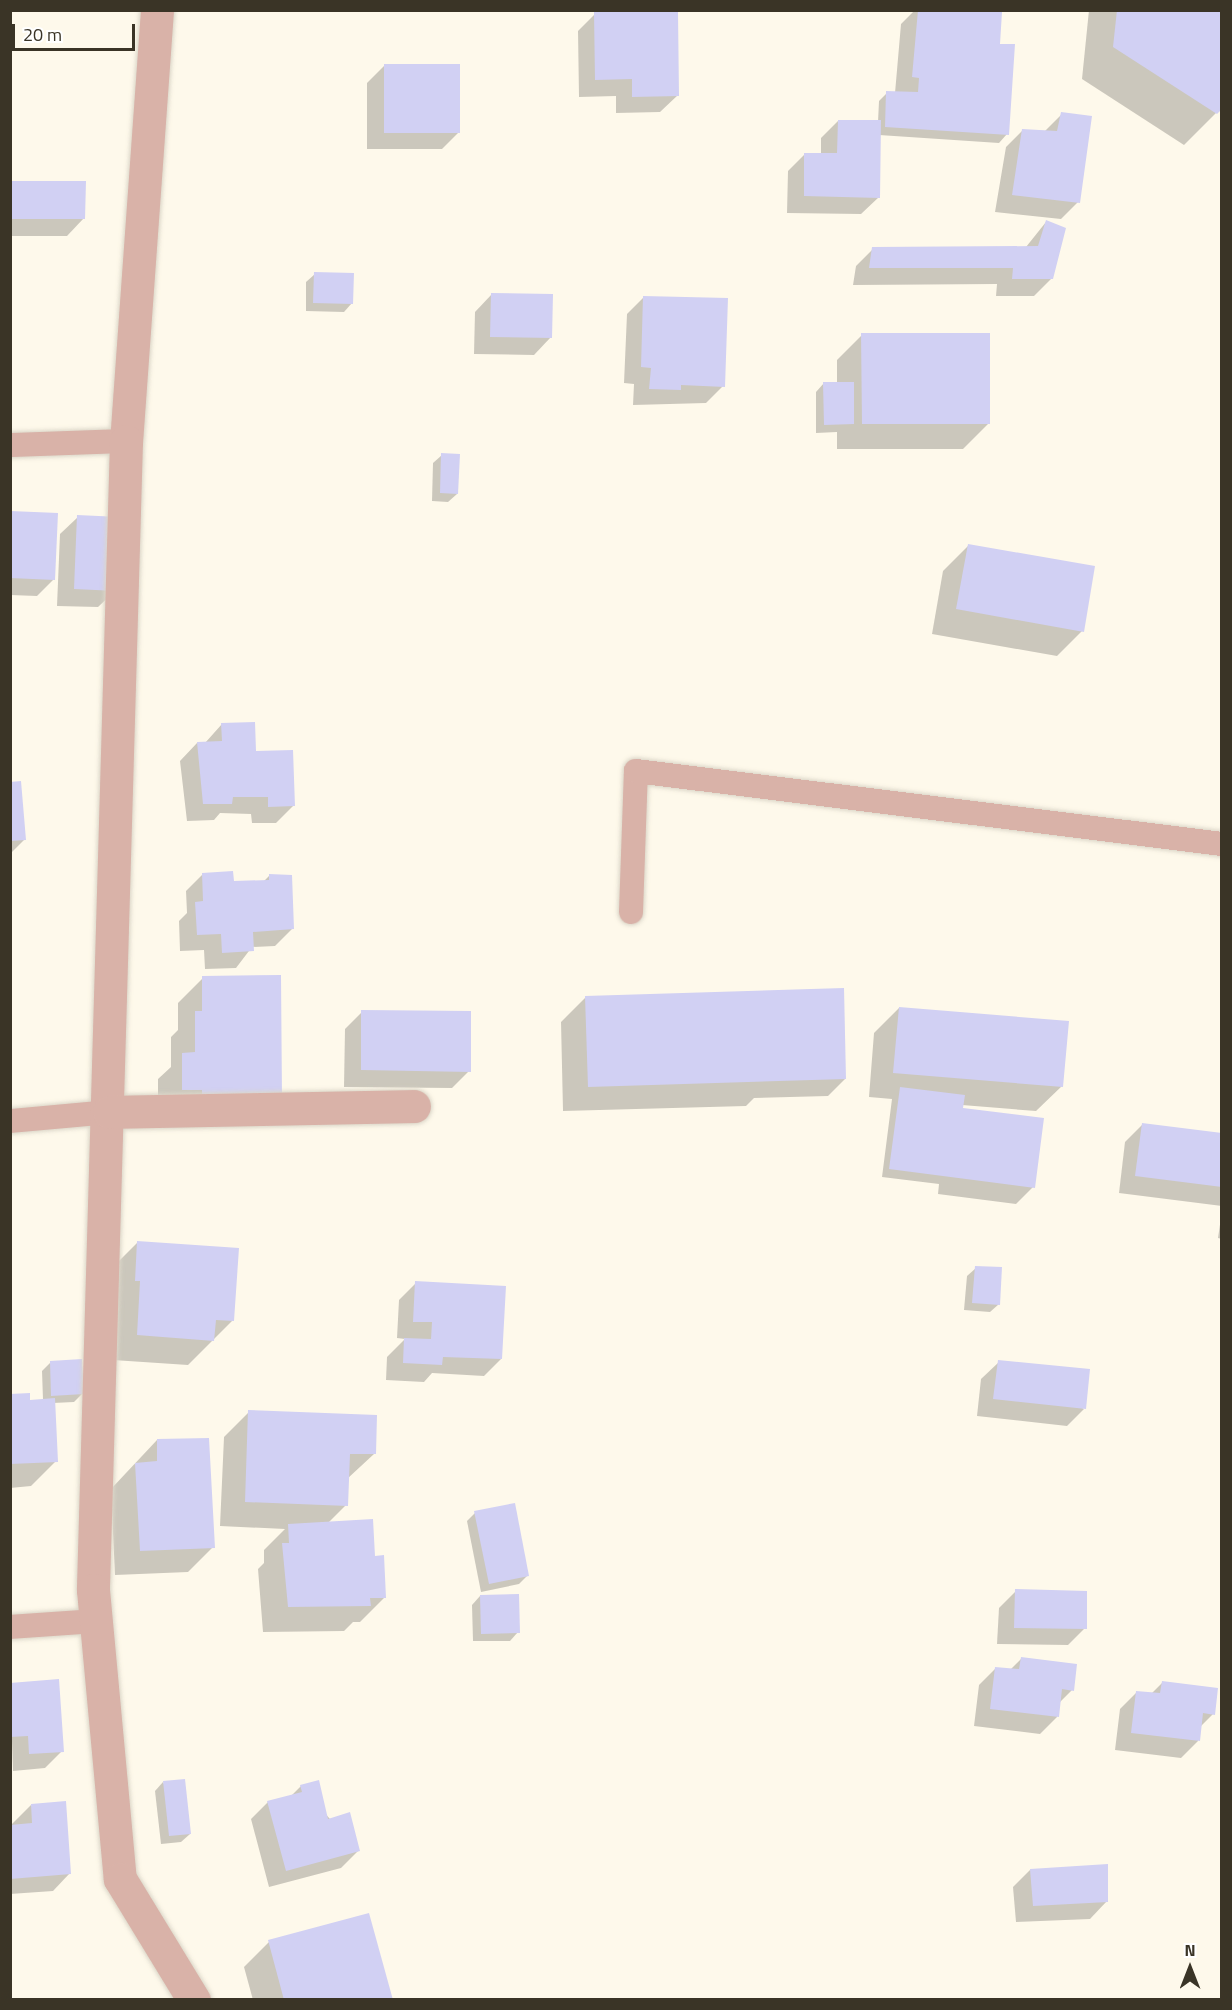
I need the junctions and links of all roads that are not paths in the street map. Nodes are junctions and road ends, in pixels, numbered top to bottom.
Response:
1 (157, 10) edge
2 (126, 441) junction
3 (10, 444) edge
4 (1221, 844) edge
5 (631, 912) dead end
6 (414, 1106) dead end
7 (109, 1112) junction
8 (10, 1120) edge
9 (95, 1622) junction
10 (10, 1627) edge
11 (194, 2000) edge

1 - 2 street
2 - 3 lane
2 - 7 street
4 - 5 lane
6 - 7 street
7 - 8 lane
7 - 9 street
9 - 10 lane
9 - 11 street

